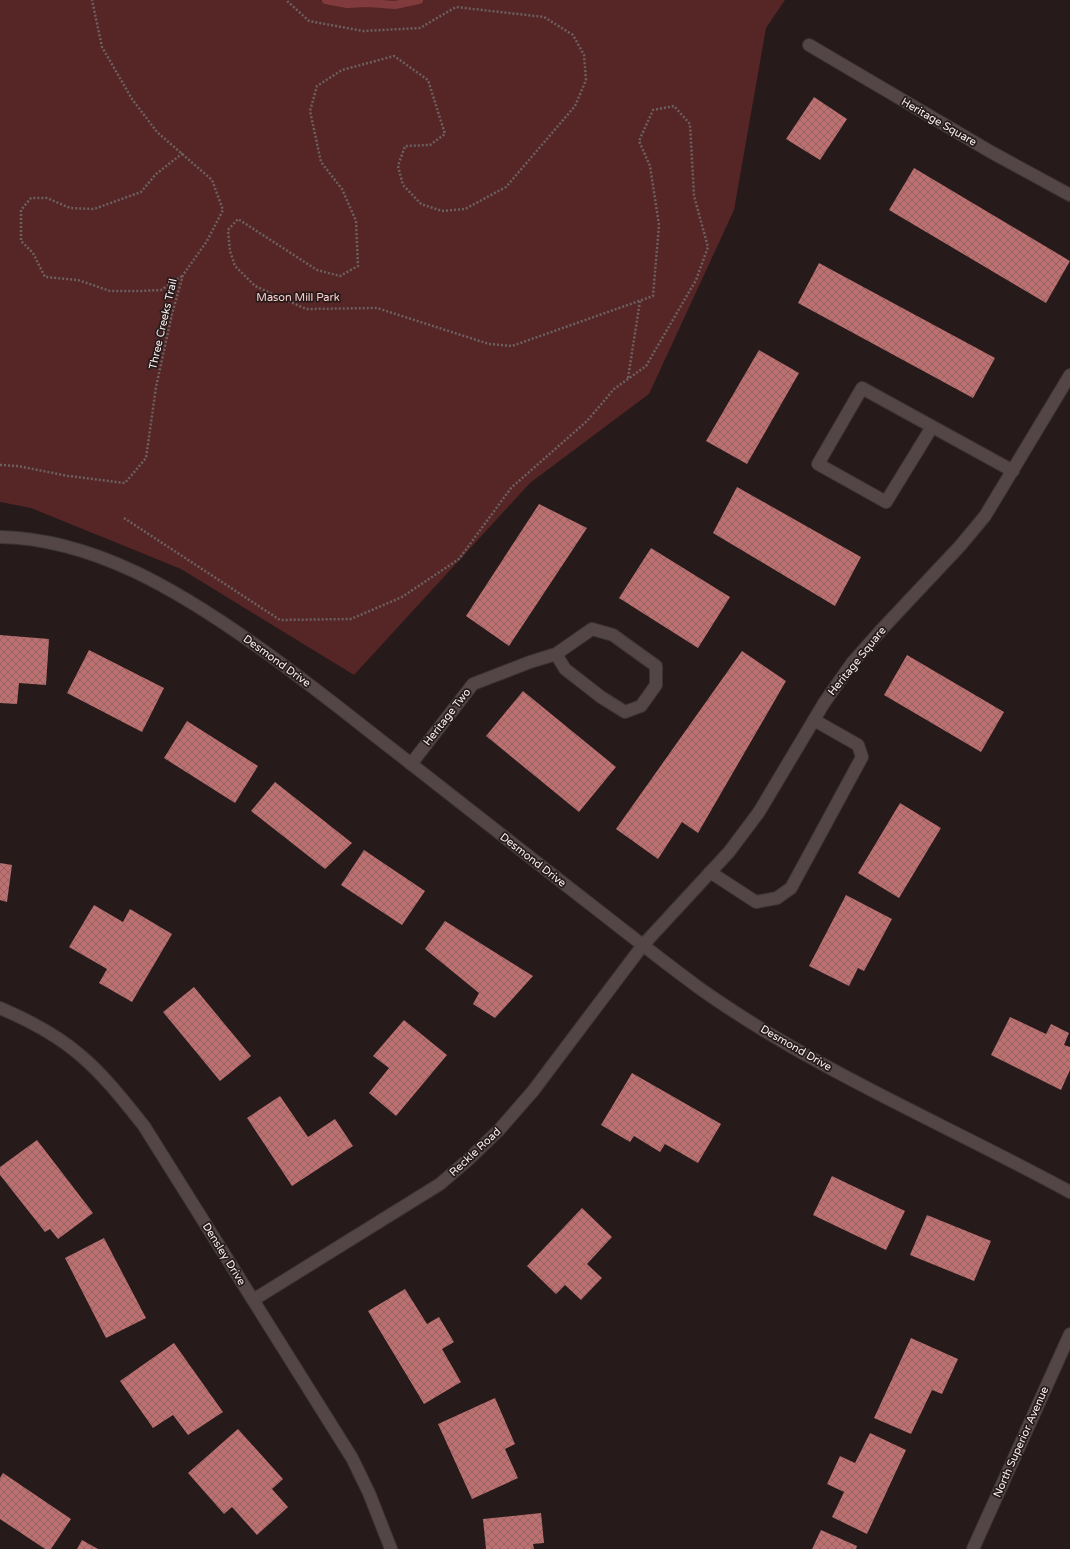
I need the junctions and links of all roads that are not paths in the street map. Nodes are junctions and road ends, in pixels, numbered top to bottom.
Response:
1 (809, 45) dead end
2 (1070, 195) edge
3 (1070, 375) edge
4 (932, 427) junction
5 (1013, 471) junction
6 (0, 537) edge
7 (556, 654) junction
8 (814, 720) junction
9 (411, 764) junction
10 (710, 872) junction
11 (643, 945) junction
12 (0, 1008) edge
13 (1070, 1192) edge
14 (253, 1300) junction
15 (1070, 1334) edge
16 (391, 1549) edge
17 (973, 1549) edge

1 - 2 street, Heritage Square
3 - 5 street, Heritage Square
4 - 4 street
4 - 5 street
5 - 8 street, Heritage Square
6 - 9 street, Desmond Drive
7 - 7 street, Heritage Two
7 - 9 street, Heritage Two
8 - 10 street, Heritage Square
8 - 10 street
9 - 11 street, Desmond Drive
10 - 11 street, Heritage Square
11 - 13 street, Desmond Drive
11 - 14 street, Reckle Road
12 - 14 street, Densley Drive
14 - 16 street, Densley Drive
15 - 17 street, North Superior Avenue

